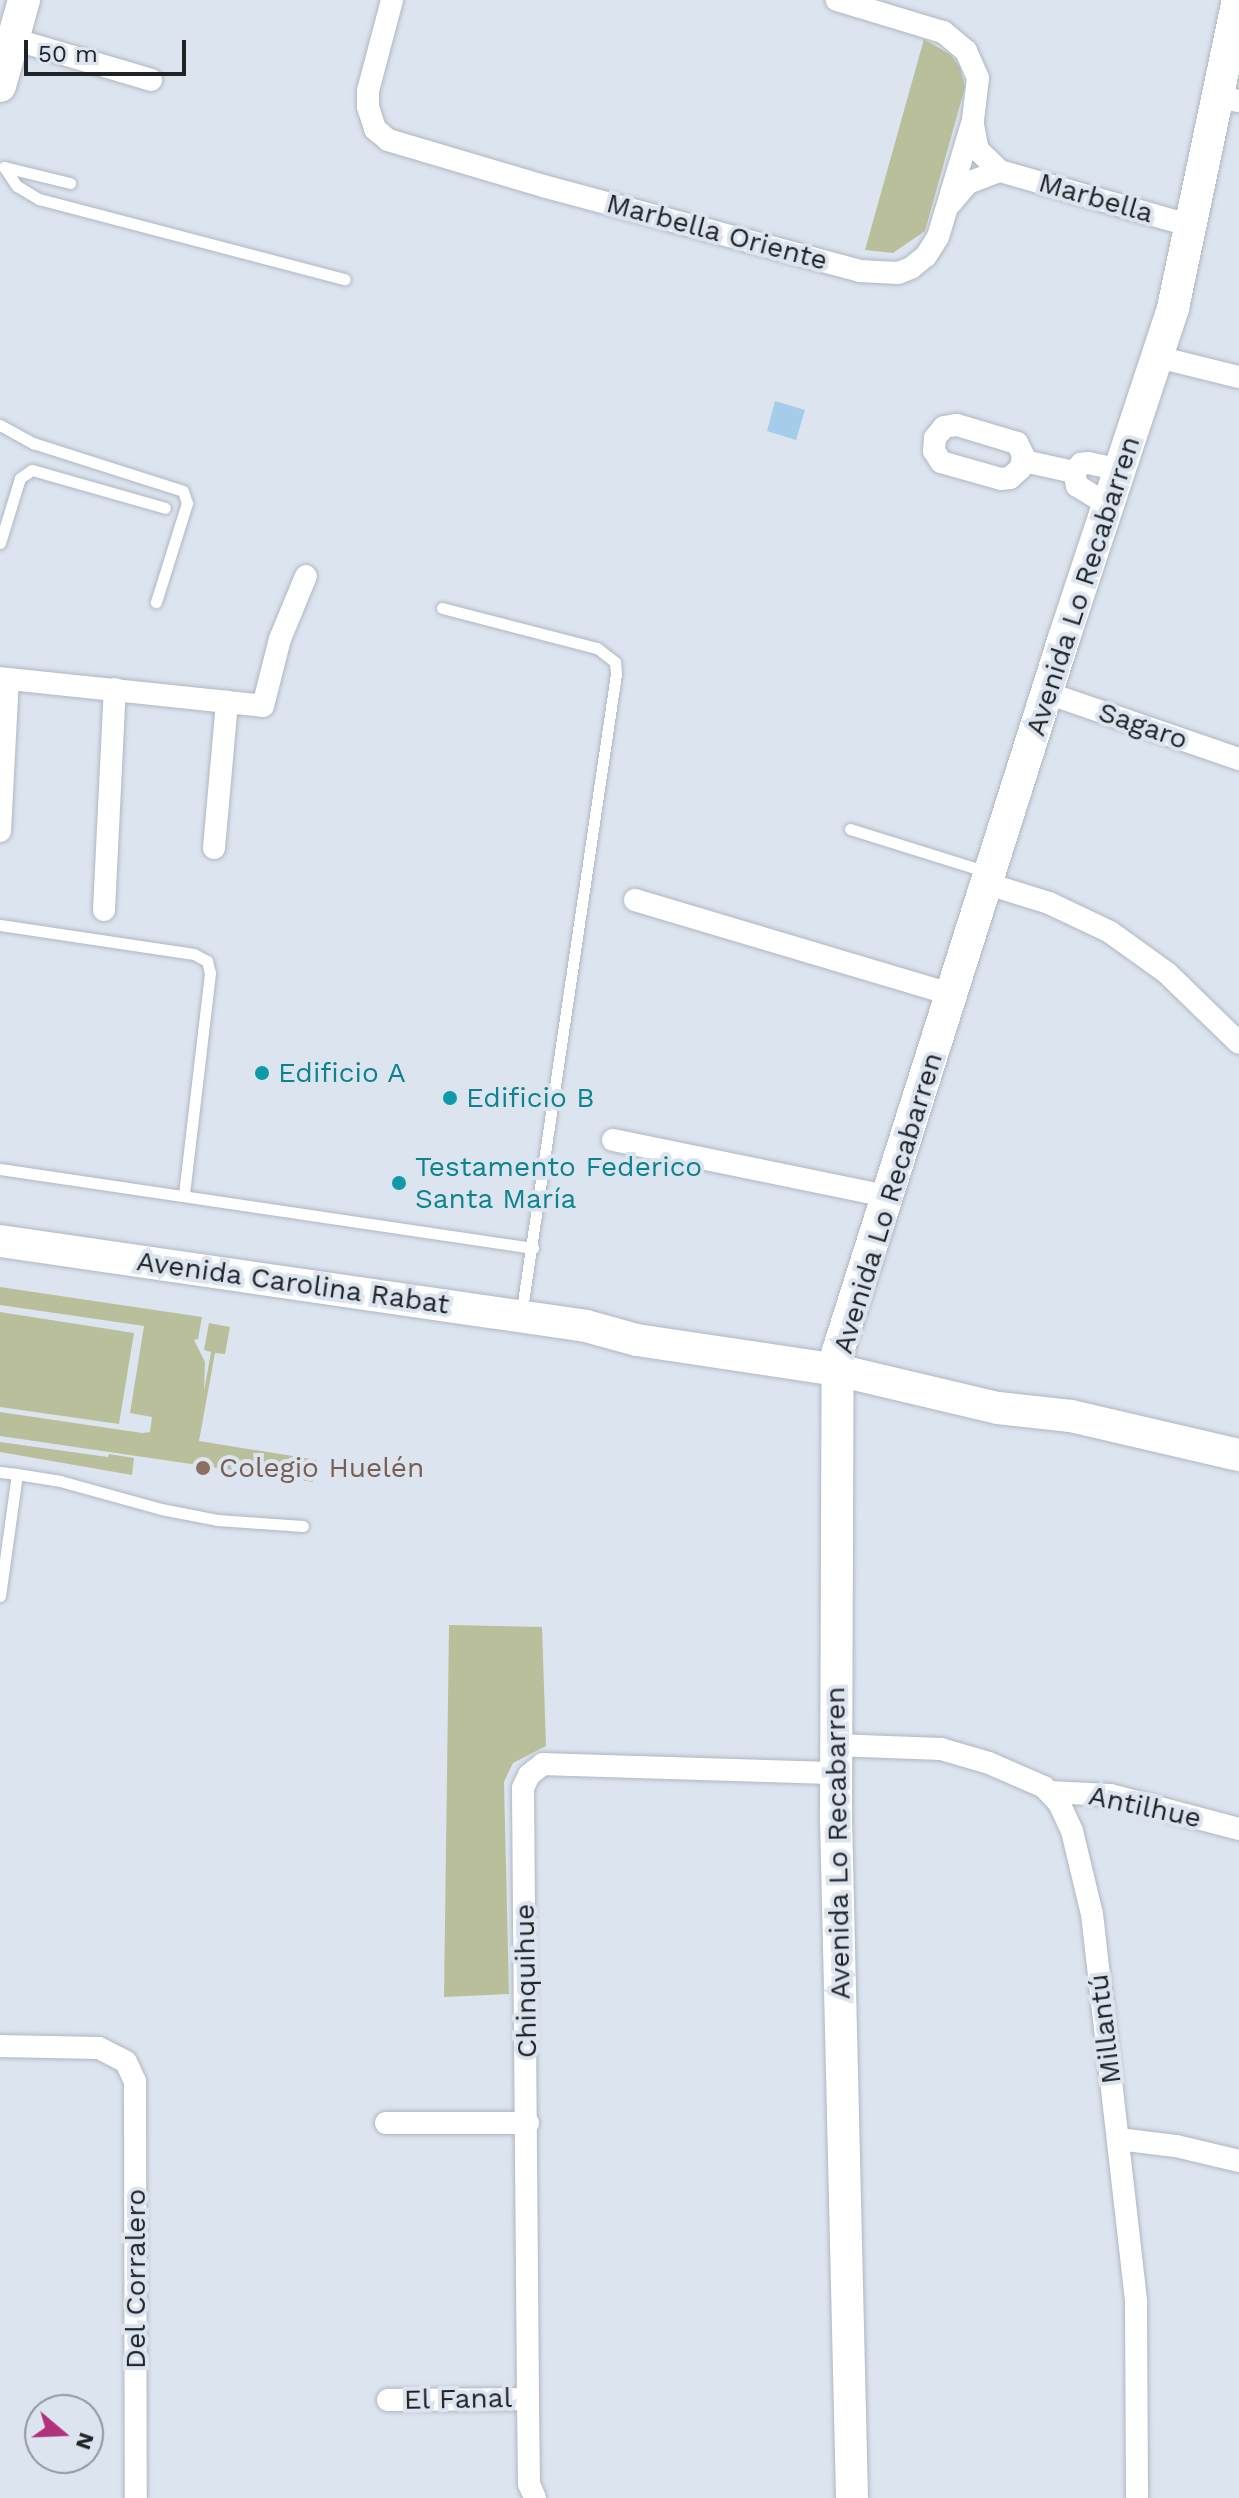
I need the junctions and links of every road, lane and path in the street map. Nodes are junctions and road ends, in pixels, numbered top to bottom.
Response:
1 (24, 0) edge
2 (392, 0) edge
3 (837, 0) edge
4 (1238, 0) edge
5 (13, 39) junction
6 (151, 80) dead end
7 (0, 86) edge
8 (1229, 99) edge
9 (973, 120) junction
10 (2, 167) edge
11 (1000, 171) junction
12 (70, 183) dead end
13 (946, 211) junction
14 (1192, 226) junction
15 (345, 279) dead end
16 (1158, 357) junction
17 (1239, 377) edge
18 (0, 425) edge
19 (1024, 461) dead end
20 (1120, 470) junction
21 (1074, 472) junction
22 (1108, 505) junction
23 (165, 508) dead end
24 (0, 541) edge
25 (306, 576) dead end
26 (156, 602) dead end
27 (442, 608) dead end
28 (4, 678) edge
29 (115, 689) junction
30 (1047, 693) junction
31 (227, 702) junction
32 (1239, 759) edge
33 (850, 829) dead end
34 (0, 831) edge
35 (214, 848) dead end
36 (989, 879) junction
37 (635, 900) dead end
38 (104, 910) dead end
39 (0, 925) edge
40 (953, 995) junction
41 (1239, 1043) edge
42 (613, 1140) dead end
43 (0, 1169) edge
44 (184, 1194) junction
45 (886, 1196) junction
46 (0, 1241) edge
47 (533, 1248) junction
48 (521, 1316) junction
49 (837, 1360) junction
50 (1239, 1455) edge
51 (0, 1472) edge
52 (17, 1474) junction
53 (303, 1526) dead end
54 (4, 1542) edge
55 (0, 1596) edge
56 (836, 1759) junction
57 (1049, 1792) junction
58 (1239, 1829) edge
59 (0, 2046) edge
60 (386, 2123) dead end
61 (528, 2123) junction
62 (1118, 2139) junction
63 (1239, 2161) edge
64 (528, 2399) junction
65 (388, 2400) dead end
66 (136, 2498) edge
67 (535, 2498) edge
68 (852, 2498) edge
69 (1137, 2498) edge

1 - 5 street
2 - 13 street, Marbella Oriente
3 - 9 street, Marbella Oriente
4 - 8 street, Avenida Lo Recabarren
5 - 6 street
5 - 7 street
8 - 14 street, Avenida Lo Recabarren
9 - 11 street, Marbella
9 - 13 street, Marbella Oriente
10 - 12 lane
10 - 15 lane
11 - 13 street, Marbella
11 - 14 street, Marbella
14 - 16 street, Avenida Lo Recabarren
16 - 17 street
16 - 20 street, Avenida Lo Recabarren
18 - 26 lane
19 - 21 street
20 - 21 street
20 - 22 street, Avenida Lo Recabarren
21 - 22 street
22 - 30 street, Avenida Lo Recabarren
23 - 24 lane
25 - 31 street
27 - 47 lane
28 - 29 street
28 - 34 street
29 - 31 street
29 - 38 street
30 - 32 street, Sagaro
30 - 36 street, Avenida Lo Recabarren
31 - 35 street
33 - 36 lane
36 - 40 street, Avenida Lo Recabarren
36 - 41 street
37 - 40 street
39 - 44 lane
40 - 45 street, Avenida Lo Recabarren
42 - 45 street
43 - 44 lane
44 - 47 lane
45 - 49 street, Avenida Lo Recabarren
46 - 48 street, Avenida Carolina Rabat
47 - 48 lane
48 - 49 street, Avenida Carolina Rabat
49 - 50 street, Avenida Carolina Rabat
49 - 56 street, Avenida Lo Recabarren
51 - 52 lane
52 - 53 lane
52 - 54 lane
54 - 55 lane
56 - 57 street
56 - 61 street, Chinquihue
56 - 68 street, Avenida Lo Recabarren
57 - 58 street, Antilhue
57 - 62 street, Millantú
59 - 66 street, Del Corralero
60 - 61 street
61 - 64 street, Chinquihue
62 - 63 street
62 - 69 street, Millantú
64 - 65 street, El Fanal
64 - 67 street, Chinquihue

